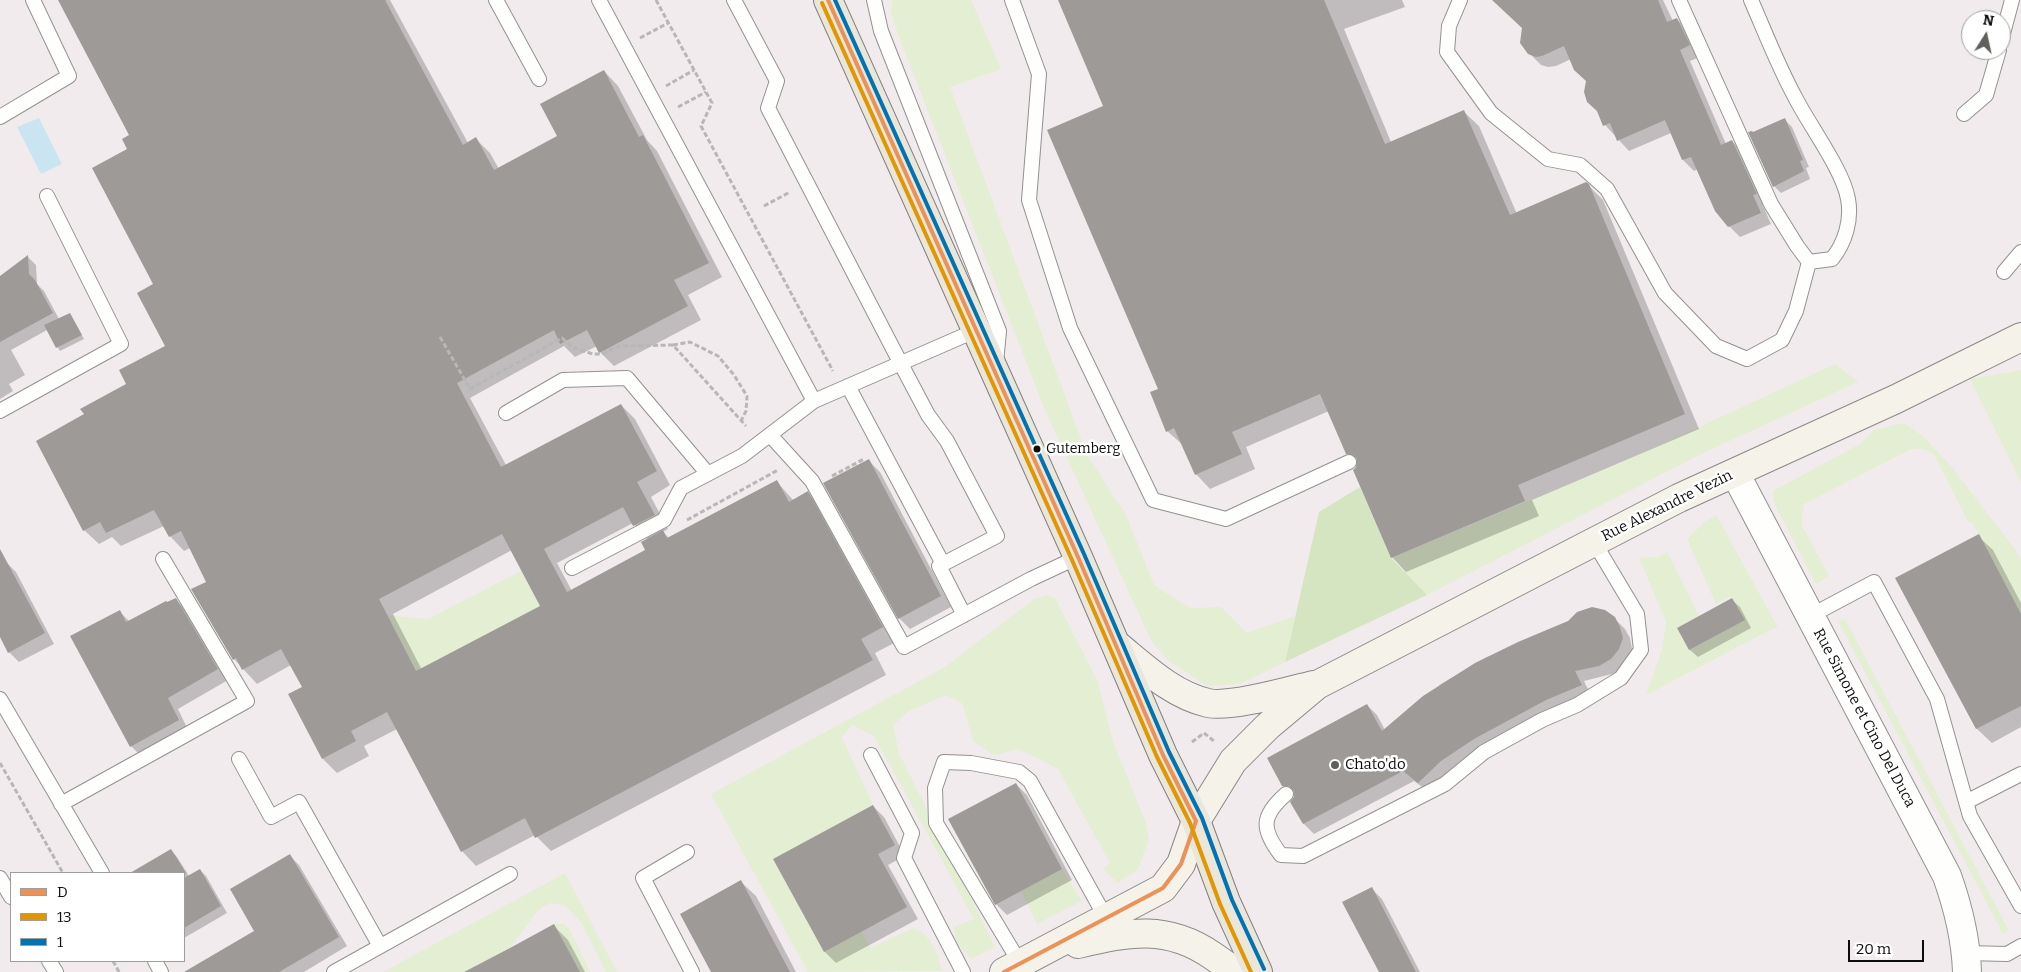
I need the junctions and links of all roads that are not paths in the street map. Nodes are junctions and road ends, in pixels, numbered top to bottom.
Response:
1 (32, 0) edge
2 (496, 0) edge
3 (599, 0) edge
4 (734, 0) edge
5 (828, 0) edge
6 (874, 0) edge
7 (1012, 0) edge
8 (1460, 0) edge
9 (1679, 0) edge
10 (1751, 0) edge
11 (1995, 60) edge
12 (540, 79) dead end
13 (1964, 114) dead end
14 (0, 117) edge
15 (47, 196) dead end
16 (2021, 252) edge
17 (1809, 262) junction
18 (2004, 272) dead end
19 (977, 330) junction
20 (2021, 337) edge
21 (901, 364) junction
22 (995, 371) junction
23 (848, 386) junction
24 (814, 401) junction
25 (0, 411) edge
26 (506, 413) dead end
27 (770, 435) junction
28 (1349, 462) dead end
29 (1735, 473) junction
30 (708, 474) junction
31 (1594, 542) junction
32 (1078, 557) junction
33 (163, 559) dead end
34 (943, 564) junction
35 (572, 568) dead end
36 (964, 615) junction
37 (1810, 616) junction
38 (1118, 646) junction
39 (1317, 684) junction
40 (0, 699) edge
41 (871, 755) dead end
42 (239, 759) dead end
43 (2021, 774) edge
44 (1286, 794) dead end
45 (1966, 802) junction
46 (61, 804) junction
47 (1196, 821) junction
48 (687, 852) dead end
49 (101, 872) edge
50 (510, 874) dead end
51 (0, 878) edge
52 (10, 895) edge
53 (2021, 906) edge
54 (1106, 918) junction
55 (380, 946) junction
56 (2021, 946) edge
57 (1021, 963) edge
58 (1967, 963) edge
59 (334, 972) edge
60 (692, 972) edge
61 (963, 972) edge
62 (1234, 972) edge
63 (1258, 972) edge

1 - 14 lane
2 - 12 lane
3 - 24 lane
4 - 21 lane
5 - 19 main road
6 - 22 lane
7 - 28 lane
8 - 17 lane
9 - 17 lane
10 - 17 lane
11 - 13 lane
15 - 25 lane
16 - 18 lane
19 - 21 lane
19 - 22 main road
20 - 29 street, Rue Alexandre Vezin
21 - 23 lane
21 - 34 lane
22 - 32 main road
23 - 24 lane
23 - 34 lane
24 - 27 lane
26 - 30 lane
27 - 30 lane
27 - 36 lane
29 - 31 street, Rue Alexandre Vezin
29 - 37 street, Rue Simone et Cino Del Duca
30 - 35 lane
31 - 39 street, Rue Alexandre Vezin
31 - 44 lane
32 - 36 lane
32 - 38 main road
33 - 46 lane
34 - 36 lane
37 - 45 lane
37 - 58 street, Rue Simone et Cino Del Duca
38 - 39 street, Rue Alexandre Vezin
38 - 47 main road
39 - 47 street, Rue Alexandre Vezin
40 - 46 lane
41 - 61 lane
42 - 55 lane
43 - 45 lane
45 - 53 lane
46 - 49 lane
47 - 54 street, Rue Alexandre Vezin
47 - 63 main road
48 - 60 lane
50 - 55 lane
51 - 52 lane
54 - 57 street, Rue Alexandre Vezin
54 - 57 lane
55 - 59 lane
56 - 58 lane
57 - 62 street

